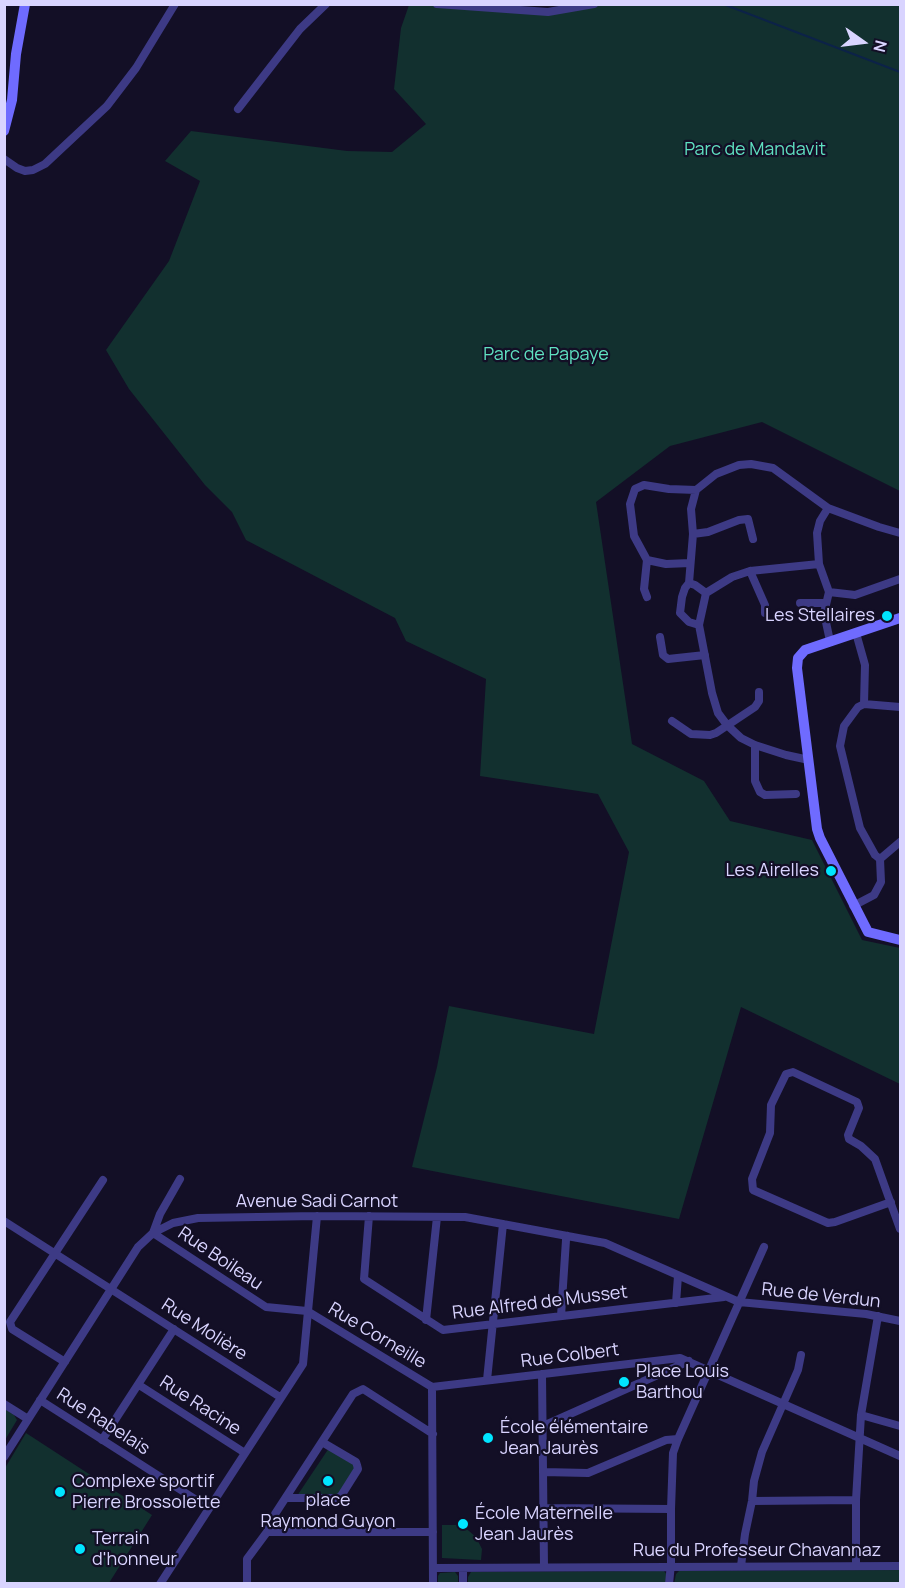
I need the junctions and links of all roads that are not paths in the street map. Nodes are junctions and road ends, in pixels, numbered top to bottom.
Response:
1 (25, 4) edge
2 (175, 4) edge
3 (326, 4) edge
4 (437, 4) edge
5 (594, 4) edge
6 (470, 5) edge
7 (238, 110) dead end
8 (4, 131) edge
9 (4, 159) edge
10 (696, 490) junction
11 (828, 508) junction
12 (900, 533) edge
13 (693, 534) junction
14 (753, 539) dead end
15 (647, 560) junction
16 (690, 563) junction
17 (819, 564) junction
18 (750, 571) junction
19 (900, 579) edge
20 (689, 584) junction
21 (829, 592) junction
22 (706, 593) junction
23 (647, 597) dead end
24 (800, 603) dead end
25 (826, 603) junction
26 (765, 613) dead end
27 (900, 618) edge
28 (699, 626) junction
29 (856, 633) junction
30 (660, 637) dead end
31 (830, 641) junction
32 (705, 655) junction
33 (759, 692) dead end
34 (864, 704) junction
35 (900, 707) edge
36 (672, 722) dead end
37 (727, 725) junction
38 (755, 745) junction
39 (809, 760) junction
40 (796, 794) dead end
41 (900, 842) edge
42 (880, 859) junction
43 (854, 906) junction
44 (900, 940) edge
45 (180, 1179) dead end
46 (103, 1180) dead end
47 (891, 1202) junction
48 (317, 1216) junction
49 (369, 1216) junction
50 (437, 1217) junction
51 (4, 1221) edge
52 (503, 1224) junction
53 (900, 1229) edge
54 (153, 1233) junction
55 (568, 1236) junction
56 (764, 1247) dead end
57 (55, 1253) junction
58 (678, 1276) junction
59 (112, 1288) junction
60 (725, 1297) junction
61 (676, 1302) junction
62 (739, 1302) junction
63 (307, 1311) junction
64 (561, 1316) junction
65 (878, 1316) junction
66 (426, 1320) junction
67 (900, 1321) edge
68 (493, 1324) junction
69 (174, 1329) junction
70 (801, 1355) dead end
71 (689, 1361) junction
72 (65, 1362) junction
73 (709, 1370) junction
74 (543, 1374) junction
75 (487, 1380) junction
76 (139, 1385) junction
77 (432, 1387) junction
78 (280, 1397) junction
79 (40, 1400) junction
80 (783, 1403) junction
81 (4, 1404) edge
82 (861, 1416) junction
83 (28, 1419) junction
84 (543, 1426) junction
85 (900, 1426) edge
86 (432, 1434) junction
87 (859, 1437) junction
88 (678, 1439) junction
89 (102, 1440) junction
90 (322, 1442) junction
91 (245, 1453) junction
92 (900, 1456) edge
93 (4, 1457) edge
94 (543, 1473) junction
95 (286, 1498) junction
96 (855, 1500) junction
97 (752, 1502) junction
98 (209, 1508) junction
99 (544, 1508) junction
100 (671, 1509) junction
101 (267, 1532) junction
102 (433, 1532) junction
103 (856, 1565) junction
104 (741, 1566) junction
105 (900, 1566) edge
106 (544, 1567) junction
107 (671, 1567) junction
108 (434, 1568) junction
109 (463, 1568) junction
110 (160, 1584) edge
111 (247, 1584) edge
112 (433, 1584) edge
113 (464, 1584) edge
114 (669, 1584) edge

1 - 8 street
2 - 9 street
3 - 7 street
4 - 6 street
5 - 6 street
10 - 11 street
10 - 13 street
10 - 15 street
11 - 12 street
11 - 17 street
13 - 14 street
13 - 16 street
15 - 16 street
15 - 23 street
16 - 20 street
17 - 18 street
17 - 21 street
18 - 22 street
18 - 26 street
19 - 21 street
20 - 22 street
20 - 28 street
21 - 25 street
22 - 28 street
24 - 25 street
25 - 31 street
27 - 29 street
28 - 32 street
29 - 31 street
29 - 34 street
30 - 32 street
31 - 39 street
32 - 37 street
33 - 37 street
34 - 35 street
34 - 42 street
36 - 37 street
37 - 38 street
38 - 39 street
38 - 40 street
39 - 43 street
41 - 42 street
42 - 43 street
43 - 44 street
45 - 54 street
46 - 57 street
47 - 47 street
47 - 53 street
48 - 49 street, Avenue Sadi Carnot
48 - 54 street, Avenue Sadi Carnot
48 - 63 street
49 - 50 street, Avenue Sadi Carnot
49 - 66 street, Rue Alfred de Musset
50 - 52 street, Avenue Sadi Carnot
50 - 66 street
51 - 57 street, Rue Molière
52 - 55 street, Avenue Sadi Carnot
52 - 68 street
54 - 59 street, Avenue Sadi Carnot
54 - 63 street, Rue Boileau
55 - 58 street, Avenue Sadi Carnot
55 - 64 street
56 - 62 street
57 - 59 street, Rue Molière
57 - 72 street
58 - 60 street, Avenue Sadi Carnot
58 - 61 street
59 - 69 street, Rue Molière
59 - 72 street, Avenue Sadi Carnot
60 - 61 street, Rue Alfred de Musset
60 - 62 street, Avenue Sadi Carnot
61 - 64 street, Rue Alfred de Musset
62 - 65 street, Rue de Verdun
62 - 73 street
63 - 77 street, Rue Corneille
63 - 78 street
64 - 68 street, Rue Alfred de Musset
65 - 67 street, Rue de Verdun
65 - 82 street
66 - 68 street, Rue Alfred de Musset
68 - 75 street
69 - 76 street
69 - 78 street, Rue Molière
70 - 80 street
71 - 73 street, Rue Colbert
71 - 74 street, Rue Colbert
71 - 84 street
72 - 79 street, Avenue Sadi Carnot
73 - 80 street, Rue Colbert
73 - 88 street
74 - 75 street, Rue Colbert
74 - 84 street
75 - 77 street, Rue Colbert
76 - 89 street
76 - 91 street, Rue Racine
77 - 86 street
78 - 91 street
79 - 83 street, Avenue Sadi Carnot
79 - 89 street, Rue Rabelais
80 - 87 street, Rue Colbert
80 - 97 street
81 - 83 street
82 - 85 street
82 - 87 street
83 - 93 street, Avenue Sadi Carnot
84 - 94 street
86 - 90 street
86 - 102 street
87 - 92 street, Rue Colbert
87 - 96 street
88 - 94 street
88 - 100 street
89 - 98 street, Rue Rabelais
90 - 95 street
90 - 95 street
91 - 98 street
94 - 99 street
95 - 101 street
96 - 97 street
96 - 103 street
97 - 104 street
98 - 110 street
99 - 100 street
99 - 106 street
100 - 107 street
101 - 102 street
101 - 111 street
102 - 108 street
103 - 104 street, Rue du Professeur Chavannaz
103 - 105 street, Rue du Professeur Chavannaz
104 - 107 street, Rue du Professeur Chavannaz
106 - 107 street, Rue du Professeur Chavannaz
106 - 109 street, Rue du Professeur Chavannaz
107 - 114 street
108 - 109 street, Rue du Professeur Chavannaz
108 - 112 street
109 - 113 street

